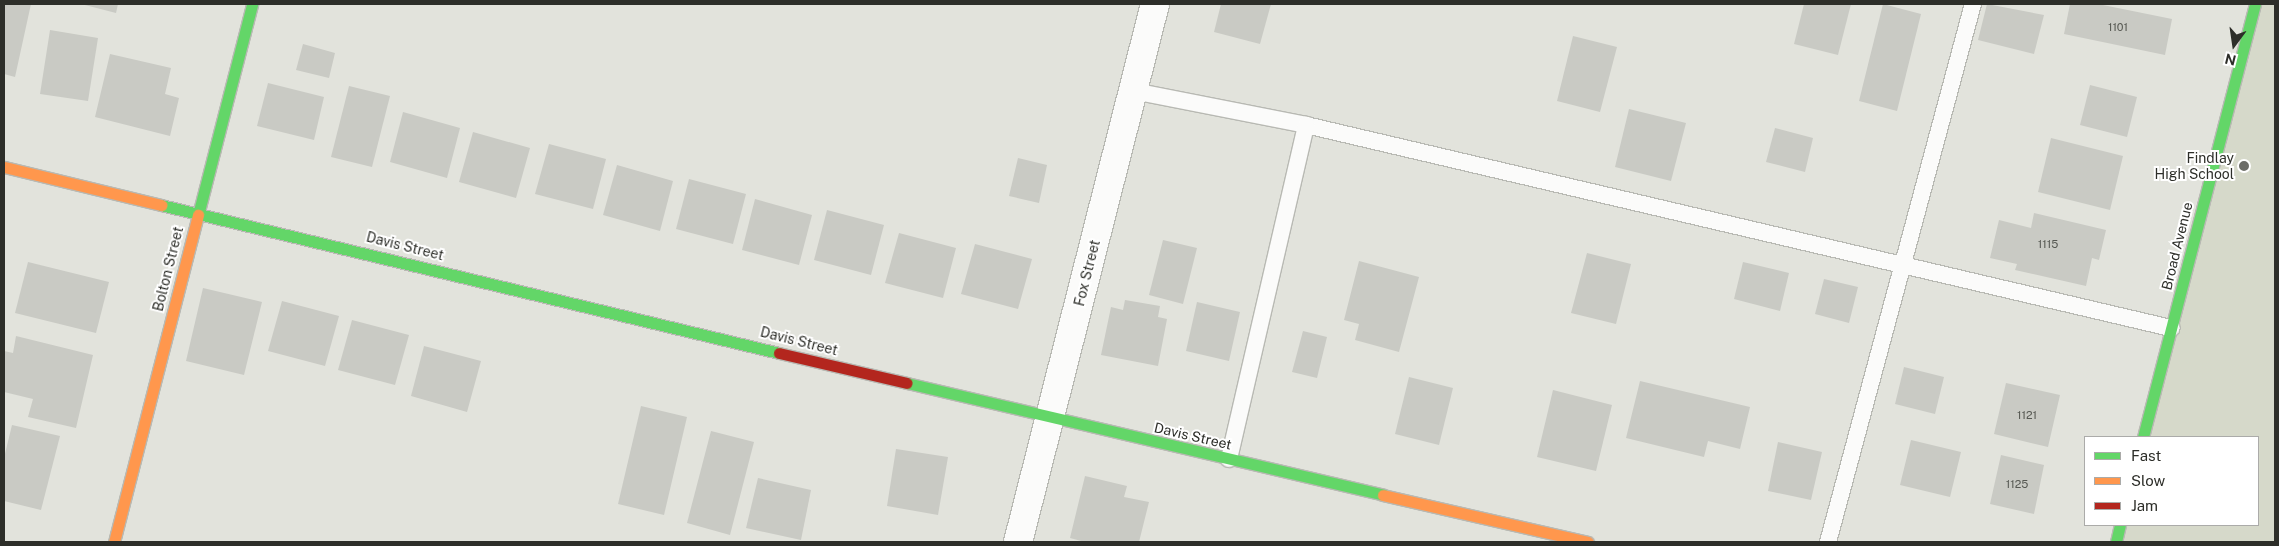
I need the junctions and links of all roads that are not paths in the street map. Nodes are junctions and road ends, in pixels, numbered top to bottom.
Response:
1 (252, 4) edge
2 (1154, 4) edge
3 (1973, 4) edge
4 (2255, 4) edge
5 (1132, 91) junction
6 (1306, 125) junction
7 (4, 167) edge
8 (198, 211) junction
9 (1903, 264) junction
10 (2172, 328) junction
11 (1051, 418) junction
12 (2143, 436) edge
13 (1229, 459) junction
14 (2120, 526) edge
15 (114, 542) edge
16 (1018, 542) edge
17 (1588, 542) edge
18 (1828, 542) edge
19 (2116, 542) edge

1 - 8 street, Bolton Street
2 - 5 street, Fox Street
3 - 9 lane
4 - 10 street, Broad Avenue
5 - 6 lane
5 - 11 street, Fox Street
6 - 9 lane
6 - 13 lane
7 - 8 street, Davis Street
8 - 11 street, Davis Street
8 - 15 street, Bolton Street
9 - 10 lane
9 - 18 lane
10 - 12 street, Broad Avenue
11 - 13 street, Davis Street
11 - 16 street, Fox Street
13 - 17 street, Davis Street
14 - 19 street

